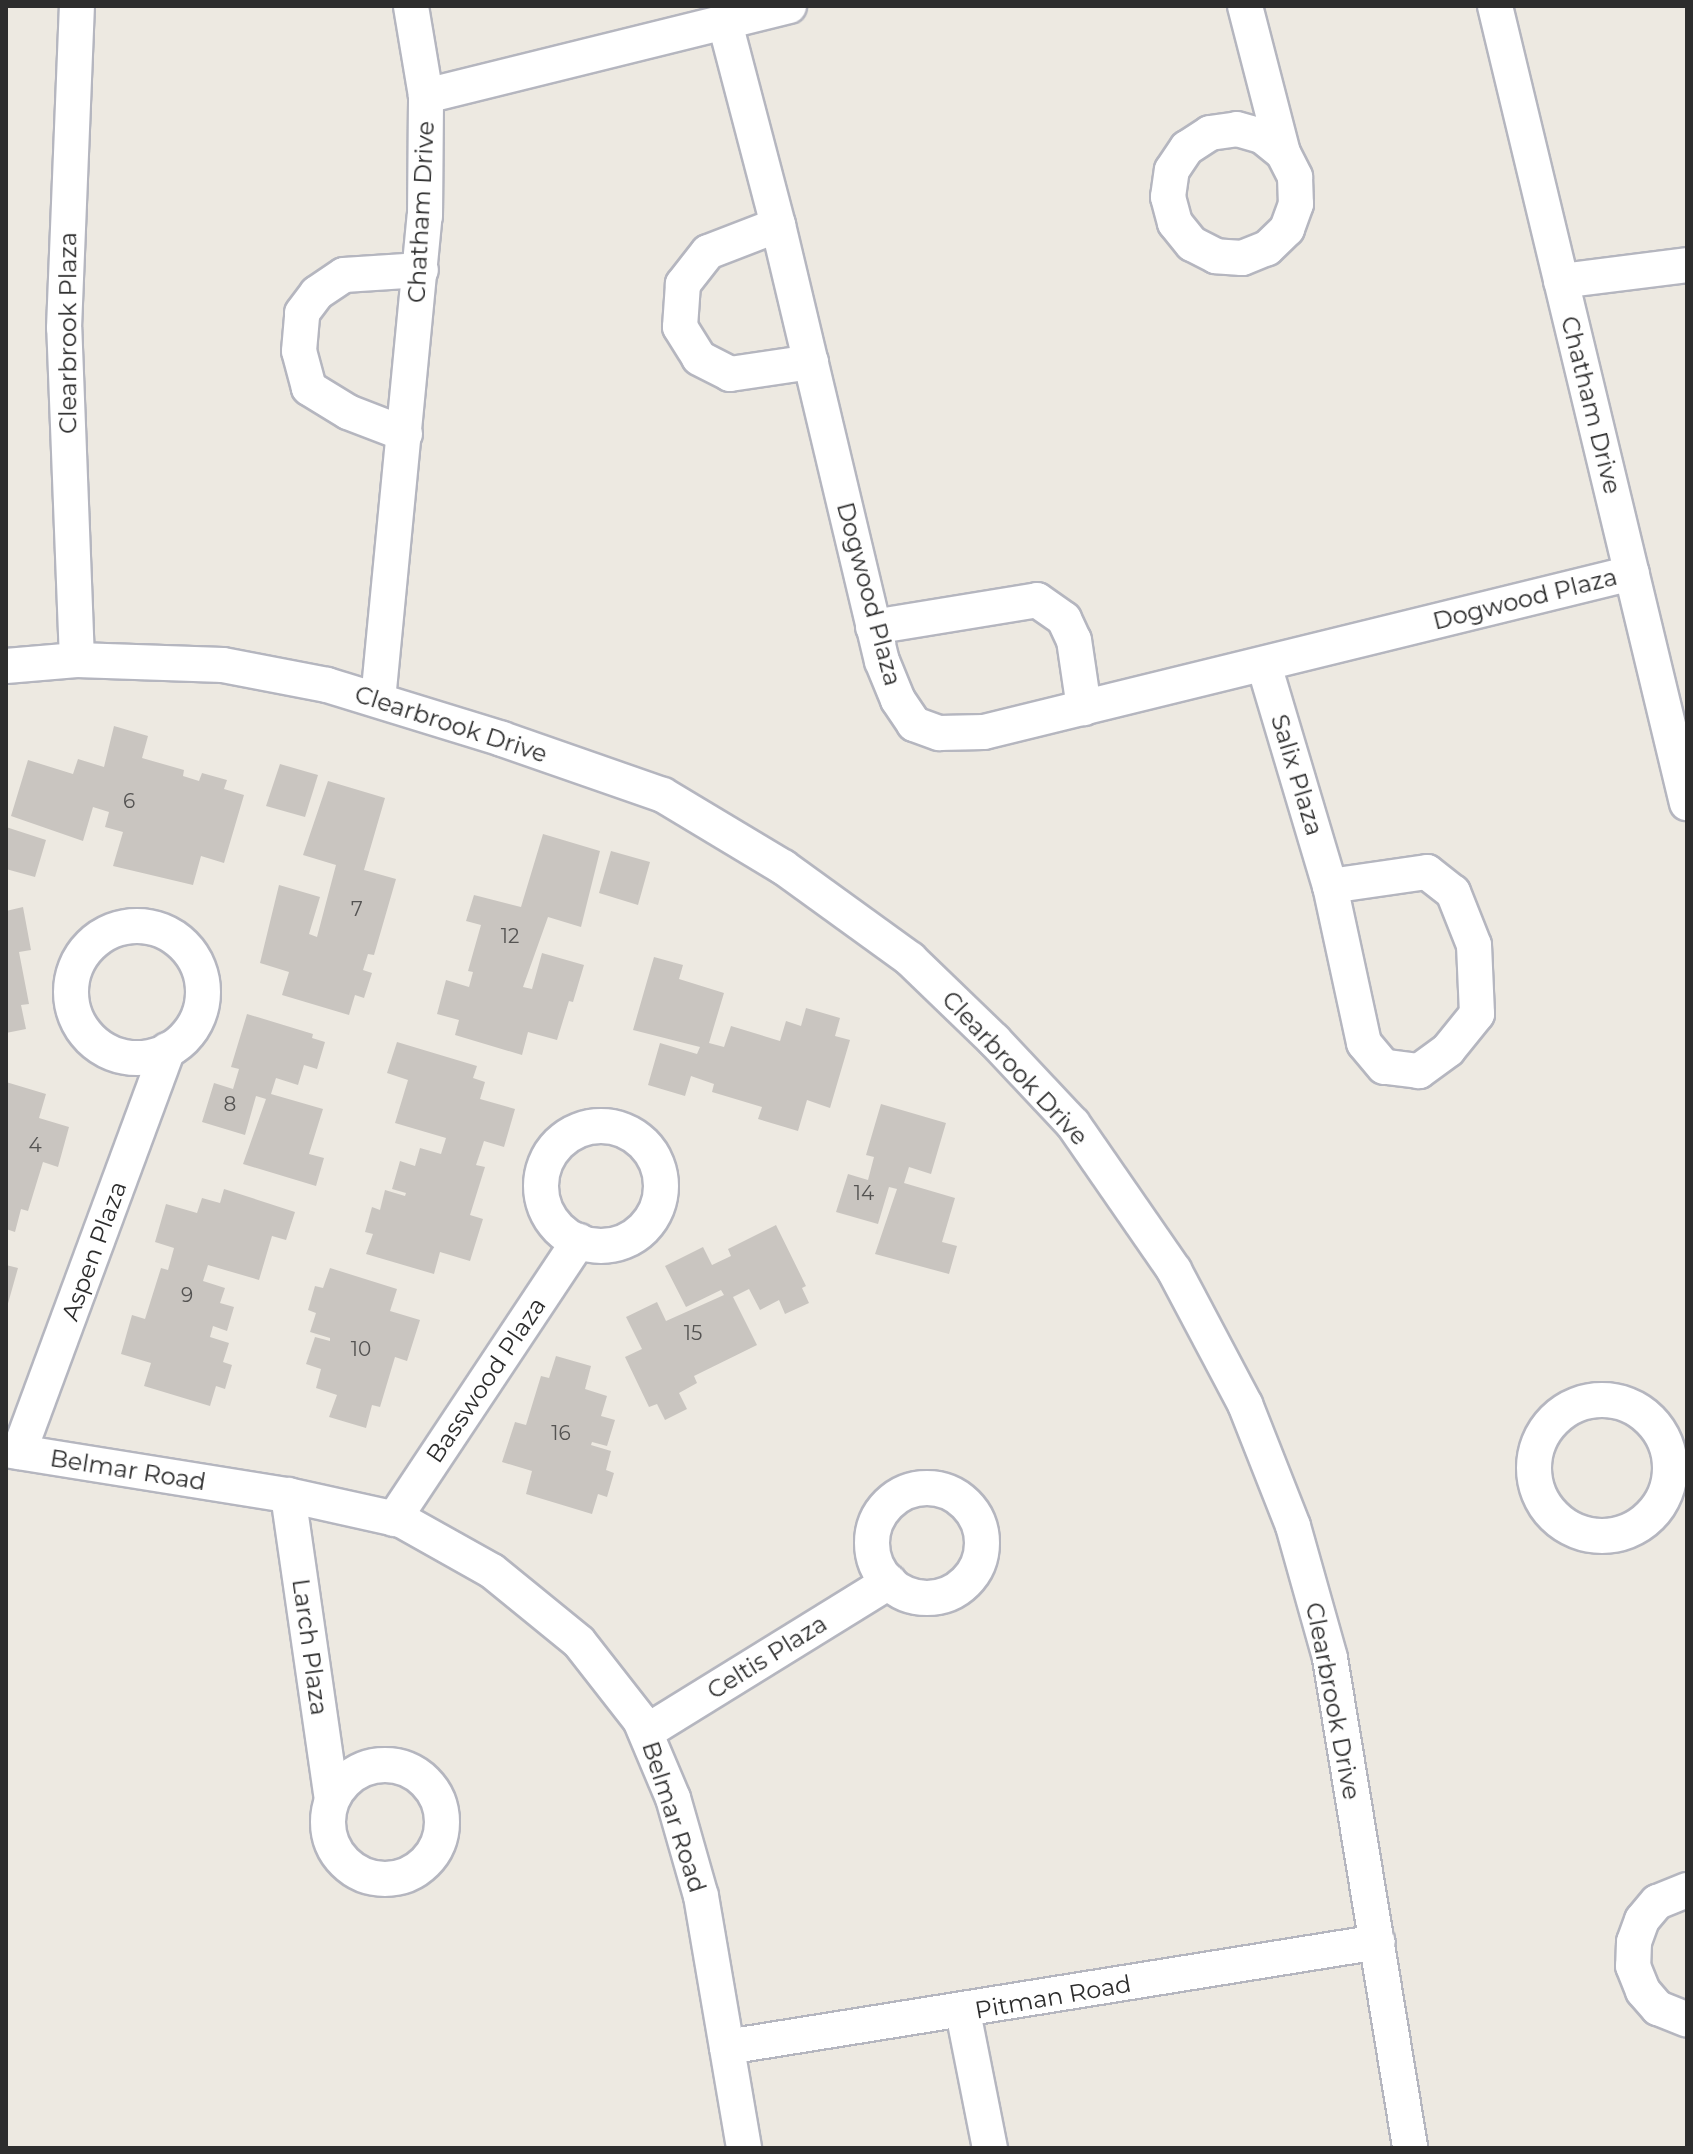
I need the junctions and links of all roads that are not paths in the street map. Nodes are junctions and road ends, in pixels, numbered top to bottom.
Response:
1 (77, 6) edge
2 (411, 6) edge
3 (789, 6) edge
4 (1245, 6) edge
5 (1495, 6) edge
6 (725, 23) junction
7 (426, 96) junction
8 (1283, 153) dead end
9 (778, 225) junction
10 (1687, 265) edge
11 (421, 270) junction
12 (1561, 281) junction
13 (811, 362) junction
14 (405, 434) junction
15 (1632, 573) junction
16 (873, 627) junction
17 (77, 660) junction
18 (1264, 665) junction
19 (6, 666) edge
20 (378, 700) junction
21 (1084, 708) junction
22 (1687, 803) edge
23 (1330, 886) junction
24 (168, 1050) dead end
25 (579, 1241) dead end
26 (13, 1451) edge
27 (288, 1495) junction
28 (1672, 1505) edge
29 (394, 1519) junction
30 (889, 1582) dead end
31 (646, 1732) junction
32 (332, 1799) dead end
33 (1687, 1890) edge
34 (1378, 1942) junction
35 (963, 2012) junction
36 (1687, 2020) edge
37 (727, 2047) junction
38 (744, 2148) edge
39 (990, 2148) edge
40 (1410, 2148) edge

1 - 17 street, Clearbrook Plaza
2 - 7 street
3 - 6 street, Chatham Drive
4 - 8 street
5 - 12 street, Chatham Drive
6 - 7 street, Chatham Drive
6 - 9 street, Dogwood Plaza
7 - 11 street, Chatham Drive
9 - 13 street, Dogwood Plaza
9 - 13 street
10 - 12 street
11 - 14 street, Chatham Drive
11 - 14 street
12 - 15 street, Chatham Drive
13 - 16 street, Dogwood Plaza
14 - 20 street, Chatham Drive
15 - 18 street, Dogwood Plaza
15 - 22 street, Chatham Drive
16 - 21 street, Dogwood Plaza
16 - 21 street
17 - 19 street, Clearbrook Drive
17 - 20 street, Clearbrook Drive
18 - 21 street, Dogwood Plaza
18 - 23 street, Salix Plaza
20 - 34 street, Clearbrook Drive
23 - 23 street, Salix Plaza
24 - 26 street, Aspen Plaza
25 - 29 street, Basswood Plaza
26 - 27 street, Belmar Road
27 - 29 street, Belmar Road
27 - 32 street, Larch Plaza
28 - 28 street
29 - 31 street, Belmar Road
30 - 31 street, Celtis Plaza
31 - 37 street, Belmar Road
33 - 36 street
34 - 35 street, Pitman Road
34 - 40 street, Clearbrook Drive
35 - 37 street, Pitman Road
35 - 39 street
37 - 38 street, Belmar Road

